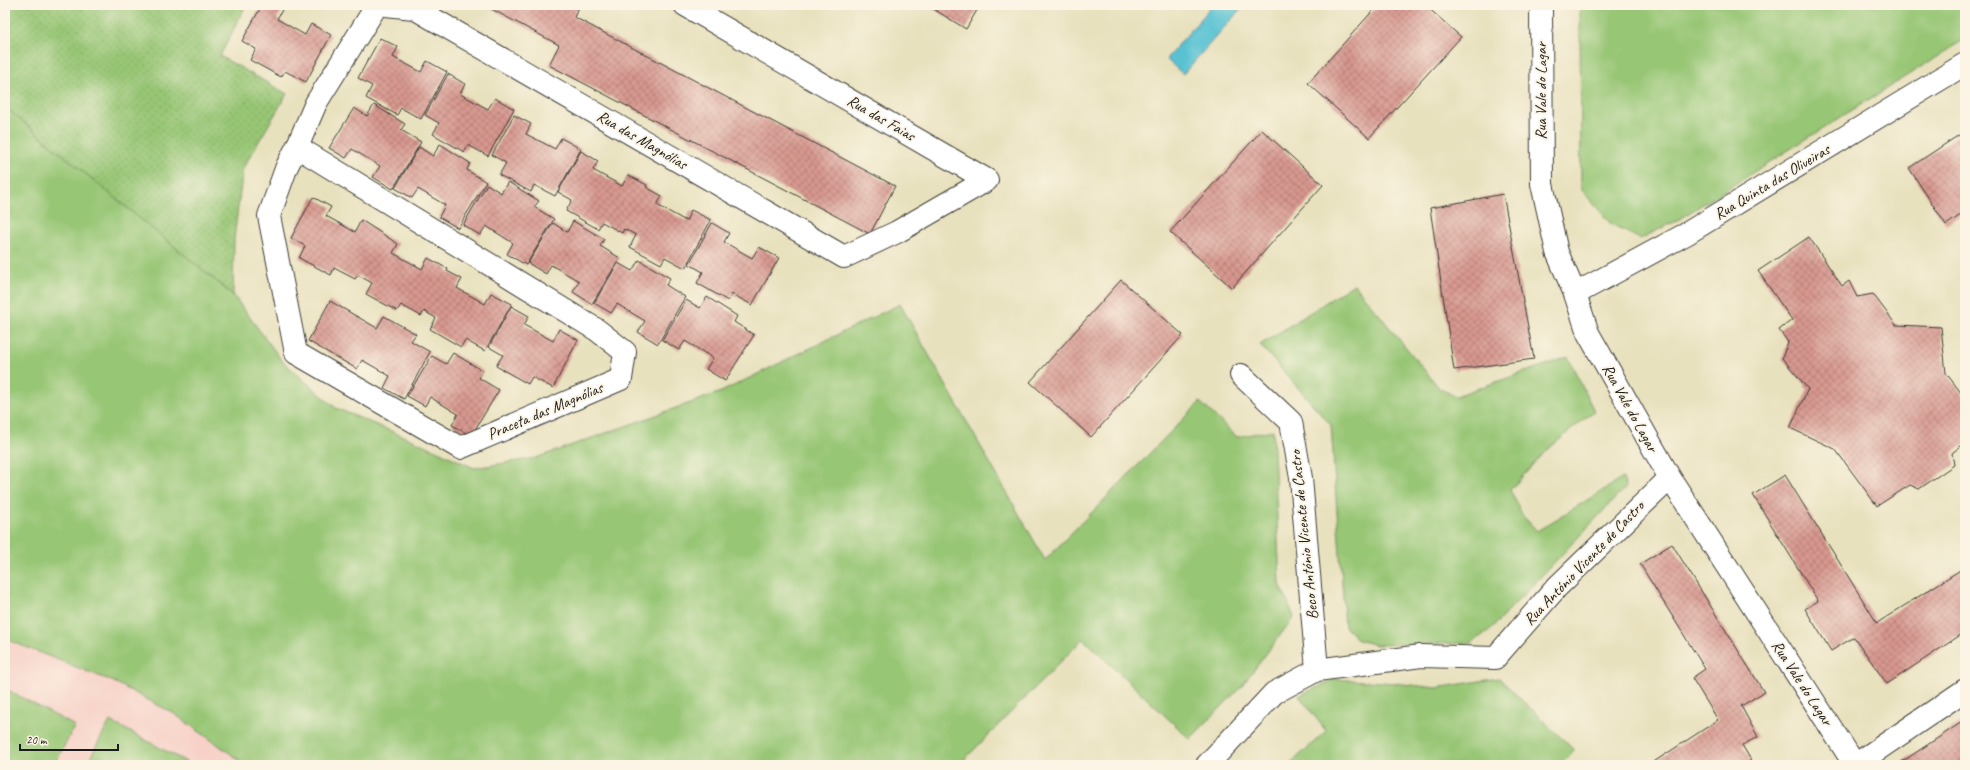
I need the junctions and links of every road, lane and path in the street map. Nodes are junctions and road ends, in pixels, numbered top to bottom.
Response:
1 (377, 5) edge
2 (386, 5) edge
3 (685, 5) edge
4 (1541, 5) edge
5 (1965, 64) edge
6 (297, 146) junction
7 (897, 232) joint
8 (1575, 294) junction
9 (1241, 375) dead end
10 (1670, 478) junction
11 (1317, 670) junction
12 (1965, 690) edge
13 (1207, 765) edge
14 (1855, 765) edge

1 - 6 street
2 - 7 street, Rua das Magnólias
3 - 7 street, Rua das Faias
4 - 8 street, Rua Vale do Lagar
5 - 8 street, Rua Quinta das Oliveiras
6 - 6 street, Praceta das Magnólias
8 - 10 street, Rua Vale do Lagar
9 - 11 street, Beco António Vicente de Castro
10 - 11 street, Rua António Vicente de Castro
10 - 14 street, Rua Vale do Lagar
11 - 13 street, Rua António Vicente de Castro
12 - 14 street

